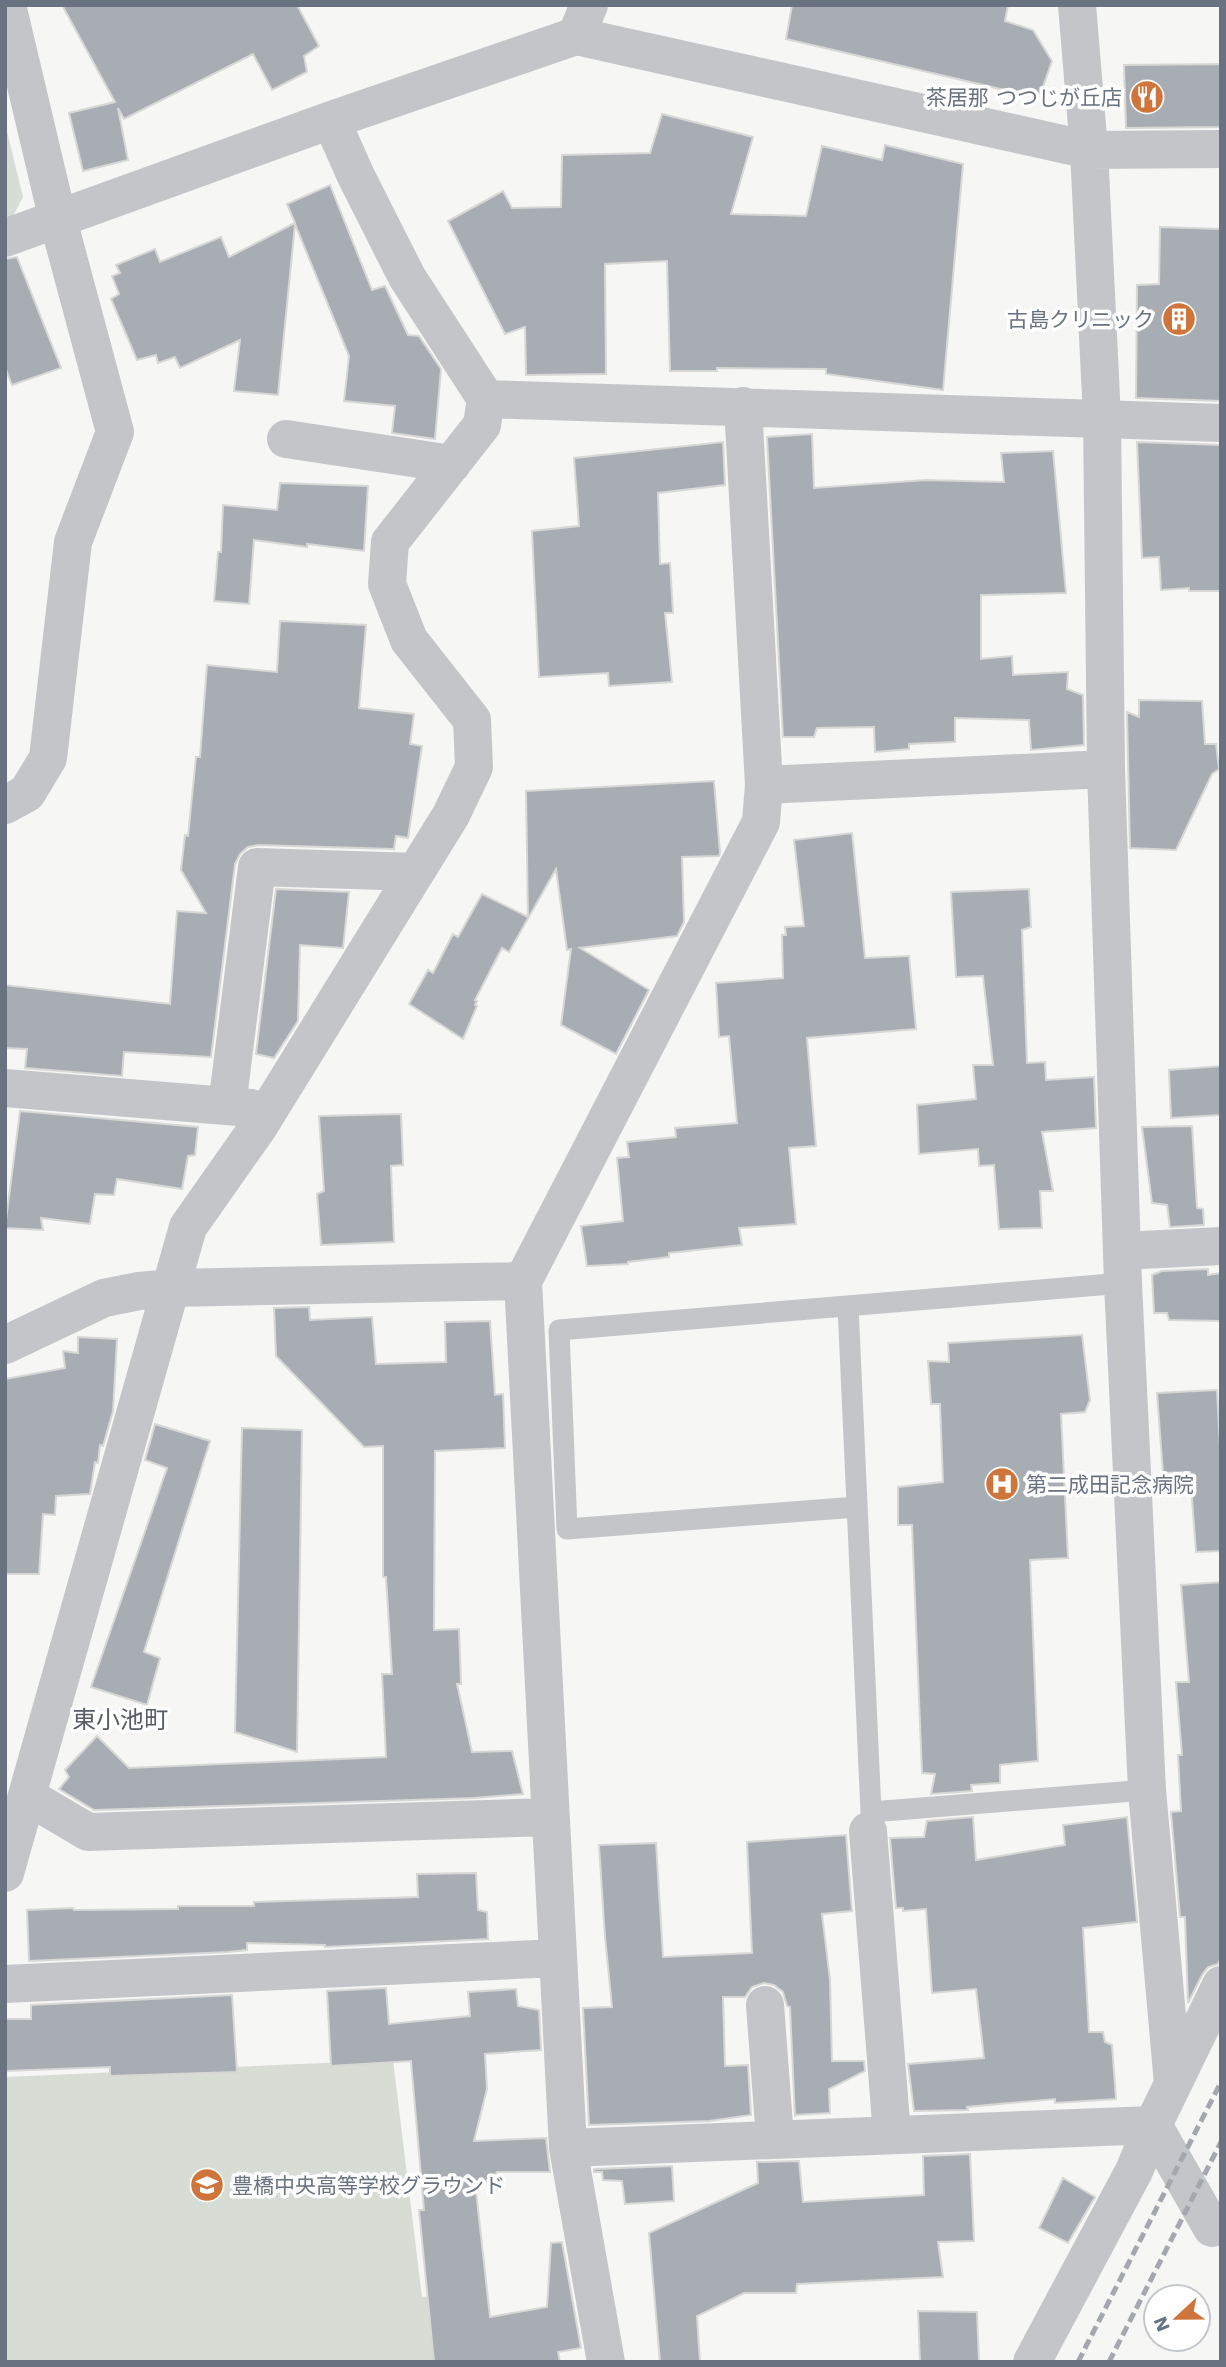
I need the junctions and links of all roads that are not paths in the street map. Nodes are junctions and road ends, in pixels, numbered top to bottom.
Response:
1 (7, 5) edge
2 (1077, 5) edge
3 (582, 21) edge
4 (331, 120) junction
5 (1089, 149) junction
6 (1221, 149) edge
7 (58, 220) junction
8 (5, 238) edge
9 (486, 399) junction
10 (743, 406) junction
11 (1101, 418) junction
12 (1221, 423) edge
13 (286, 439) dead end
14 (452, 464) junction
15 (1106, 769) junction
16 (764, 785) junction
17 (5, 805) edge
18 (416, 872) junction
19 (5, 1088) edge
20 (227, 1106) junction
21 (268, 1110) junction
22 (1221, 1245) edge
23 (1122, 1267) junction
24 (523, 1281) junction
25 (172, 1288) junction
26 (848, 1306) junction
27 (5, 1345) edge
28 (856, 1507) junction
29 (1147, 1790) junction
30 (27, 1796) junction
31 (550, 1817) junction
32 (868, 1831) dead end
33 (5, 1873) edge
34 (557, 1958) junction
35 (5, 1984) edge
36 (1221, 1985) edge
37 (765, 2005) dead end
38 (1173, 2084) junction
39 (1153, 2125) junction
40 (892, 2135) junction
41 (775, 2139) junction
42 (568, 2147) junction
43 (1218, 2230) edge
44 (606, 2362) edge
45 (1032, 2362) edge

1 - 7 street
2 - 5 street
3 - 4 street
3 - 5 street
4 - 7 street
4 - 9 street
5 - 6 street
5 - 11 street
7 - 8 street
7 - 17 street
9 - 10 street
9 - 14 street
10 - 11 street
10 - 16 street
11 - 12 street
11 - 15 street
13 - 14 street
14 - 18 street
15 - 16 street
15 - 23 street
16 - 24 street
18 - 20 street
18 - 21 street
19 - 20 street
20 - 21 street
21 - 25 street
22 - 23 street
23 - 26 lane
23 - 29 street
24 - 25 street
24 - 31 street
25 - 27 street
25 - 30 street
26 - 28 lane
26 - 28 lane
28 - 29 lane
29 - 38 street
30 - 31 street
30 - 33 street
31 - 34 street
32 - 40 street
34 - 35 street
34 - 42 street
36 - 38 street
37 - 41 street
38 - 39 street
39 - 40 street
39 - 43 street
39 - 45 street
40 - 41 street
41 - 42 street
42 - 44 street

